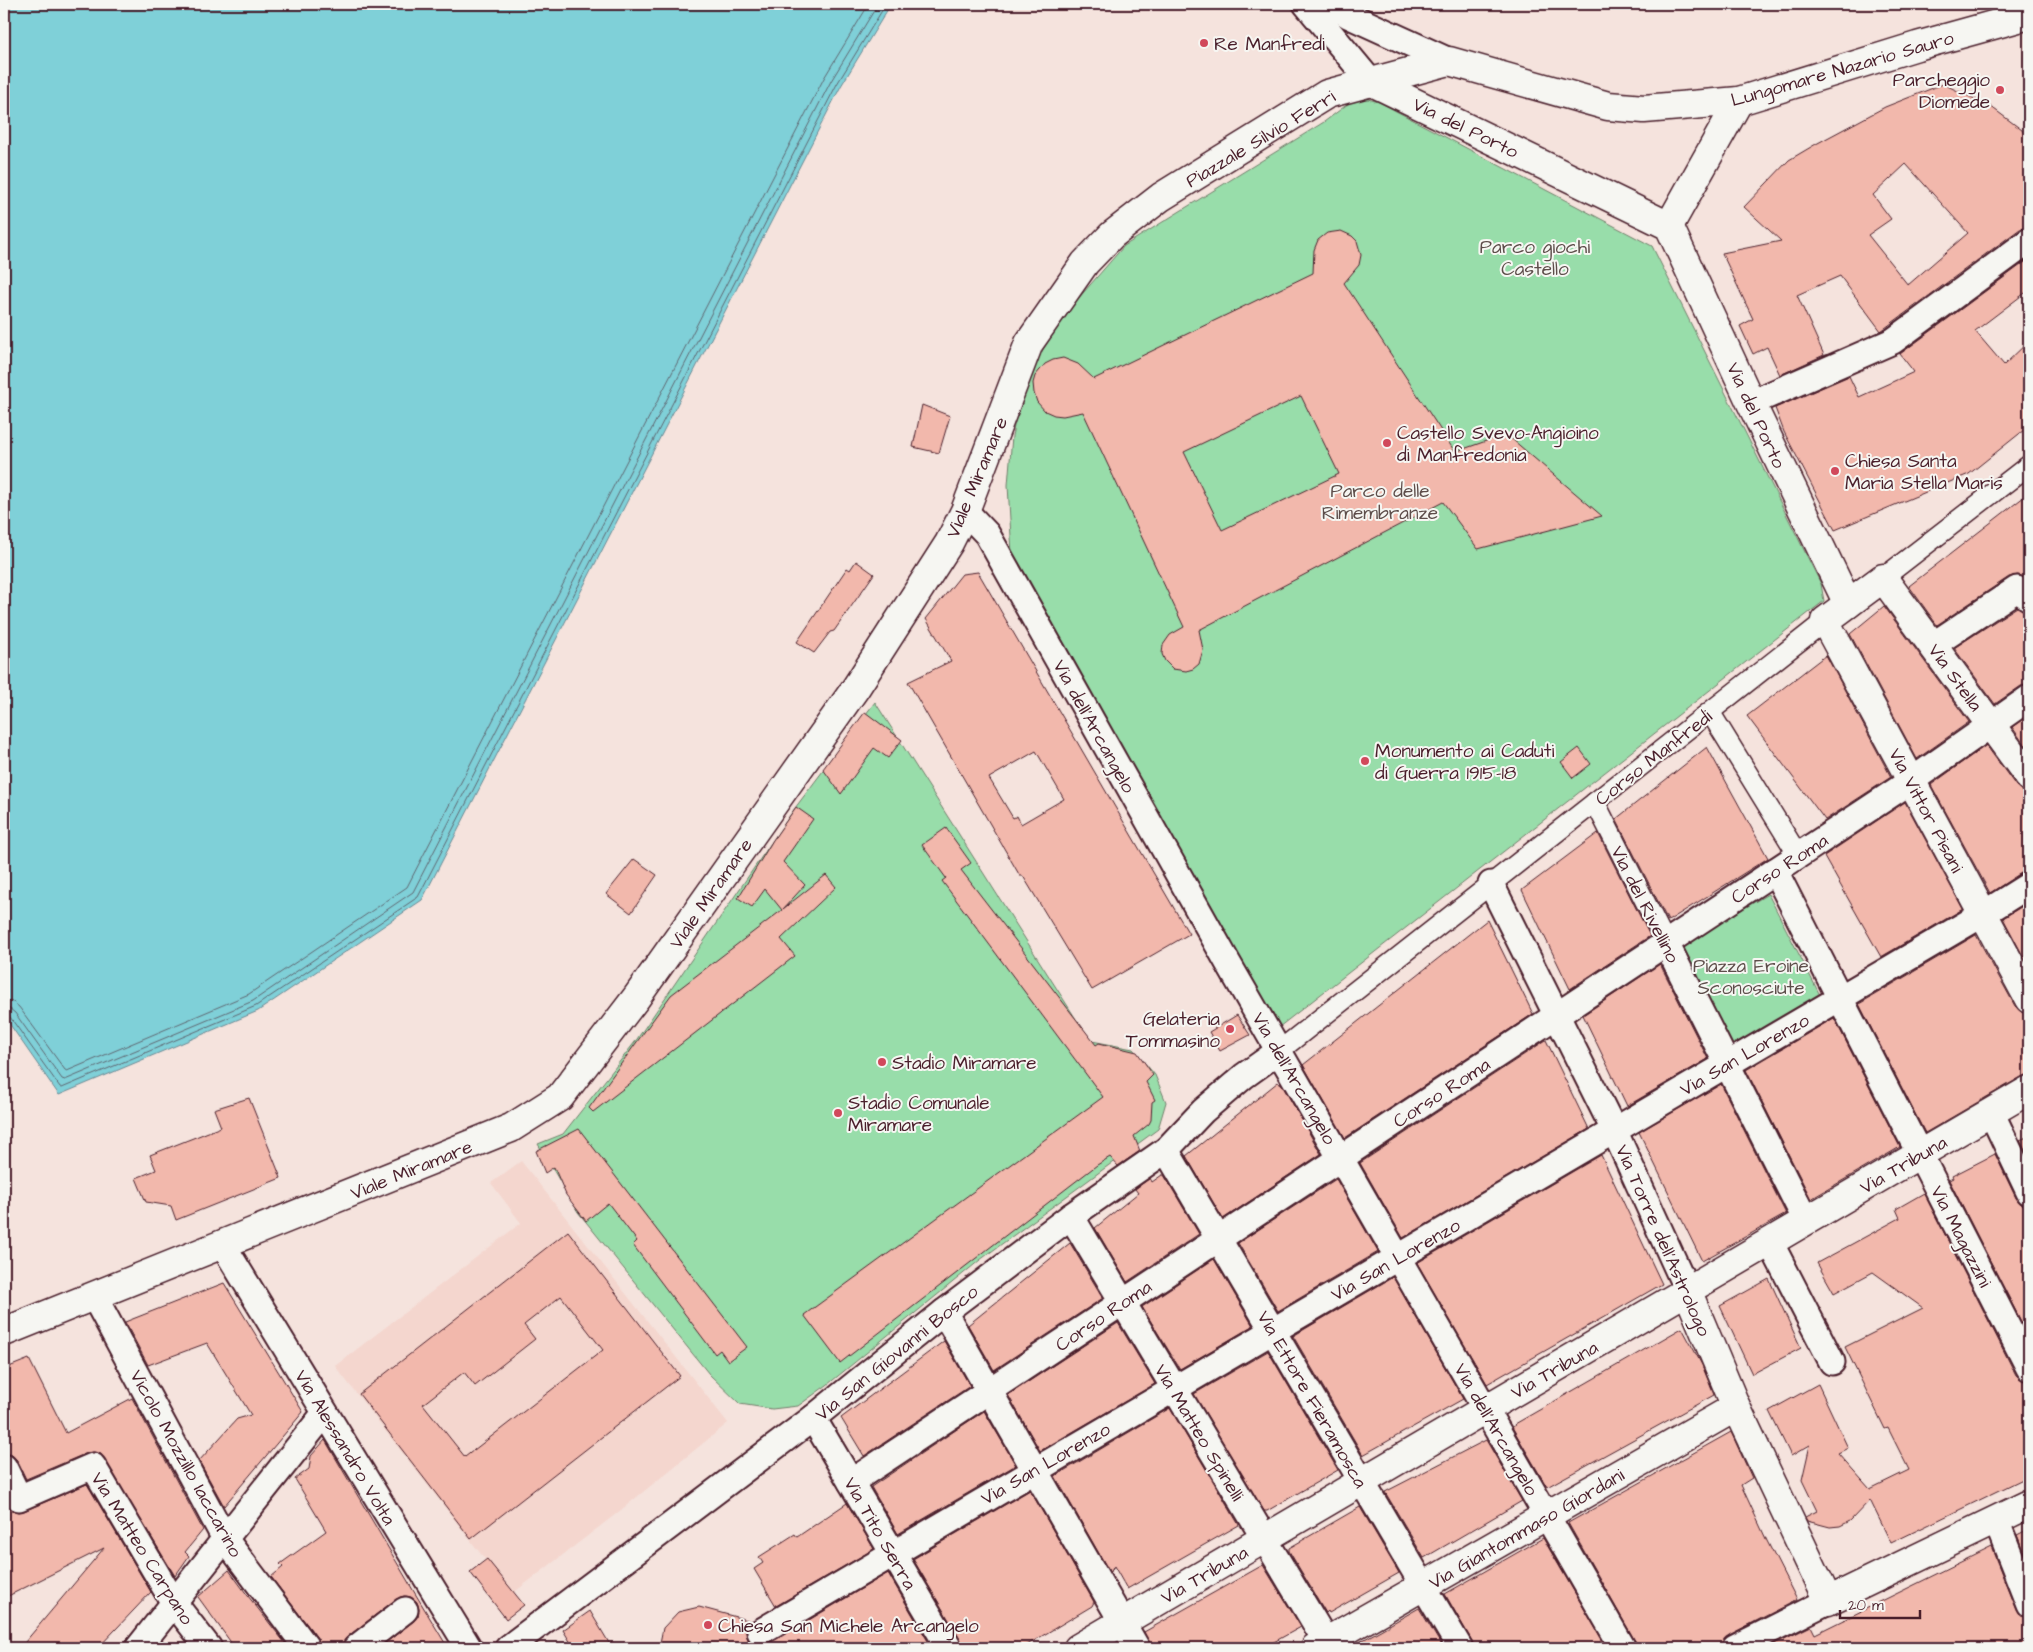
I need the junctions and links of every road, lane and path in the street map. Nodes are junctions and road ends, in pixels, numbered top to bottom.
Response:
1 (1306, 4) edge
2 (1331, 4) edge
3 (2029, 15) edge
4 (1449, 61) junction
5 (1370, 81) junction
6 (1739, 101) junction
7 (1179, 187) joint
8 (1669, 226) junction
9 (2029, 240) edge
10 (1751, 403) junction
11 (2029, 465) edge
12 (965, 511) junction
13 (1883, 578) junction
14 (2029, 598) edge
15 (1848, 604) junction
16 (1825, 621) junction
17 (1933, 645) junction
18 (2029, 698) edge
19 (1710, 712) junction
20 (1992, 726) junction
21 (2029, 776) edge
22 (1911, 781) junction
23 (1595, 802) junction
24 (1798, 855) junction
25 (1774, 871) junction
26 (1491, 884) junction
27 (2029, 884) edge
28 (1983, 914) junction
29 (1666, 943) junction
30 (1841, 997) junction
31 (2029, 998) edge
32 (1557, 1016) junction
33 (1279, 1051) junction
34 (1727, 1064) junction
35 (2029, 1090) edge
36 (1991, 1112) junction
37 (1614, 1130) junction
38 (1166, 1150) junction
39 (1920, 1154) junction
40 (1341, 1158) junction
41 (2029, 1192) edge
42 (1071, 1216) junction
43 (1806, 1221) junction
44 (1218, 1238) junction
45 (1770, 1242) junction
46 (223, 1245) junction
47 (1398, 1257) junction
48 (1687, 1290) junction
49 (94, 1296) junction
50 (1123, 1302) junction
51 (944, 1312) junction
52 (1272, 1330) junction
53 (4, 1332) edge
54 (1832, 1362) dead end
55 (2029, 1368) edge
56 (1174, 1388) junction
57 (989, 1390) junction
58 (1736, 1406) junction
59 (1485, 1409) junction
60 (325, 1413) junction
61 (813, 1418) junction
62 (4, 1467) edge
63 (1035, 1470) junction
64 (851, 1482) junction
65 (1362, 1482) junction
66 (2029, 1504) edge
67 (1547, 1516) junction
68 (1996, 1520) junction
69 (225, 1539) junction
70 (1264, 1539) junction
71 (893, 1553) junction
72 (1423, 1586) junction
73 (1828, 1601) junction
74 (174, 1603) junction
75 (2029, 1604) edge
76 (405, 1610) dead end
77 (1122, 1622) junction
78 (760, 1632) dead end
79 (1324, 1646) edge
80 (138, 1648) edge
81 (209, 1648) edge
82 (307, 1648) edge
83 (356, 1648) edge
84 (469, 1648) edge
85 (508, 1648) edge
86 (949, 1648) edge
87 (1078, 1648) edge
88 (1137, 1648) edge
89 (1460, 1648) edge
90 (1623, 1648) edge
91 (1735, 1648) edge

1 - 5 street
2 - 4 street
3 - 6 street, Lungomare Nazario Sauro
4 - 5 street, Piazzale Silvio Ferri
4 - 6 street, Lungomare Nazario Sauro
5 - 7 street, Piazzale Silvio Ferri
5 - 8 street, Via del Porto
6 - 8 street
7 - 12 street, Viale Miramare
8 - 10 street, Via del Porto
9 - 10 street
10 - 15 street, Via del Porto
11 - 13 street, Corso Manfredi
12 - 33 street, Via dell'Arcangelo
12 - 46 street, Viale Miramare
13 - 15 street, Corso Manfredi
13 - 17 street, Via Stella
14 - 17 street
15 - 16 street, Corso Manfredi
16 - 19 street, Corso Manfredi
16 - 22 street, Via Vittor Pisani
17 - 20 street, Via Stella
18 - 20 street, Corso Roma
19 - 23 street, Corso Manfredi
19 - 24 street
20 - 21 street, Via Stella
20 - 22 street, Corso Roma
22 - 24 street, Corso Roma
22 - 28 street, Via Vittor Pisani
23 - 26 street, Corso Manfredi
23 - 29 street, Via del Rivellino
24 - 25 street, Corso Roma
25 - 29 street, Corso Roma
25 - 30 street, Via Magazzini
26 - 32 street, Via Torre dell'Astrologo
26 - 33 street, Corso Manfredi
27 - 28 street, Via San Lorenzo
28 - 30 street, Via San Lorenzo
28 - 31 street, Via Vittor Pisani
29 - 32 street, Corso Roma
29 - 34 street, Via del Rivellino
30 - 34 street, Via San Lorenzo
30 - 39 street, Via Magazzini
32 - 37 street, Via Torre dell'Astrologo
32 - 40 street, Corso Roma
33 - 38 street, Via San Giovanni Bosco
33 - 40 street, Via dell'Arcangelo
34 - 37 street, Via San Lorenzo
34 - 43 street, Via del Rivellino
35 - 36 street, Via Tribuna
36 - 39 street, Via Tribuna
36 - 41 street
37 - 47 street, Via San Lorenzo
37 - 48 street, Via Torre dell'Astrologo
38 - 42 street, Via San Giovanni Bosco
38 - 44 street, Via Ettore Fieramosca
39 - 43 street, Via Tribuna
39 - 55 street, Via Magazzini
40 - 44 street, Corso Roma
40 - 47 street, Via dell'Arcangelo
42 - 50 street, Via Matteo Spinelli
42 - 51 street, Via San Giovanni Bosco
43 - 45 street, Via Tribuna
44 - 50 street, Corso Roma
44 - 52 street, Via Ettore Fieramosca
45 - 48 street, Via Tribuna
45 - 54 street
46 - 49 street, Viale Miramare
46 - 60 street, Via Alessandro Volta
47 - 52 street, Via San Lorenzo
47 - 59 street, Via dell'Arcangelo
48 - 58 street, Via Torre dell'Astrologo
48 - 59 street, Via Tribuna
49 - 53 street, Viale Miramare
49 - 69 street, Vicolo Mozzillo Iaccarino
50 - 56 street, Via Matteo Spinelli
50 - 57 street, Corso Roma
51 - 57 street
51 - 61 street, Via San Giovanni Bosco
52 - 56 street, Via San Lorenzo
52 - 65 street, Via Ettore Fieramosca
56 - 63 street, Via San Lorenzo
56 - 70 street, Via Matteo Spinelli
57 - 63 street
57 - 64 street, Corso Roma
58 - 67 street, Via Giantommaso Giordani
58 - 73 street, Via Torre dell'Astrologo
59 - 65 street, Via Tribuna
59 - 67 street, Via dell'Arcangelo
60 - 69 street
60 - 84 street, Via Alessandro Volta
61 - 64 street, Via Tito Serra
61 - 85 street, Via San Giovanni Bosco
62 - 74 street, Via Matteo Carpano
63 - 71 street, Via San Lorenzo
63 - 77 street
64 - 71 street, Via Tito Serra
65 - 70 street, Via Tribuna
65 - 72 street, Via Ettore Fieramosca
66 - 68 street
67 - 72 street, Via Giantommaso Giordani
67 - 90 street, Via dell'Arcangelo
68 - 73 street
68 - 75 street
69 - 74 street
69 - 82 street, Vicolo Mozzillo Iaccarino
70 - 77 street, Via Tribuna
70 - 79 street, Via Matteo Spinelli
71 - 78 street, Via San Lorenzo
71 - 86 street, Via Tito Serra
72 - 79 street, Via Giantommaso Giordani
72 - 89 street, Via Ettore Fieramosca
73 - 91 street
74 - 80 street
74 - 81 street, Via Matteo Carpano
76 - 83 street
77 - 87 street, Via Tribuna
77 - 88 street

